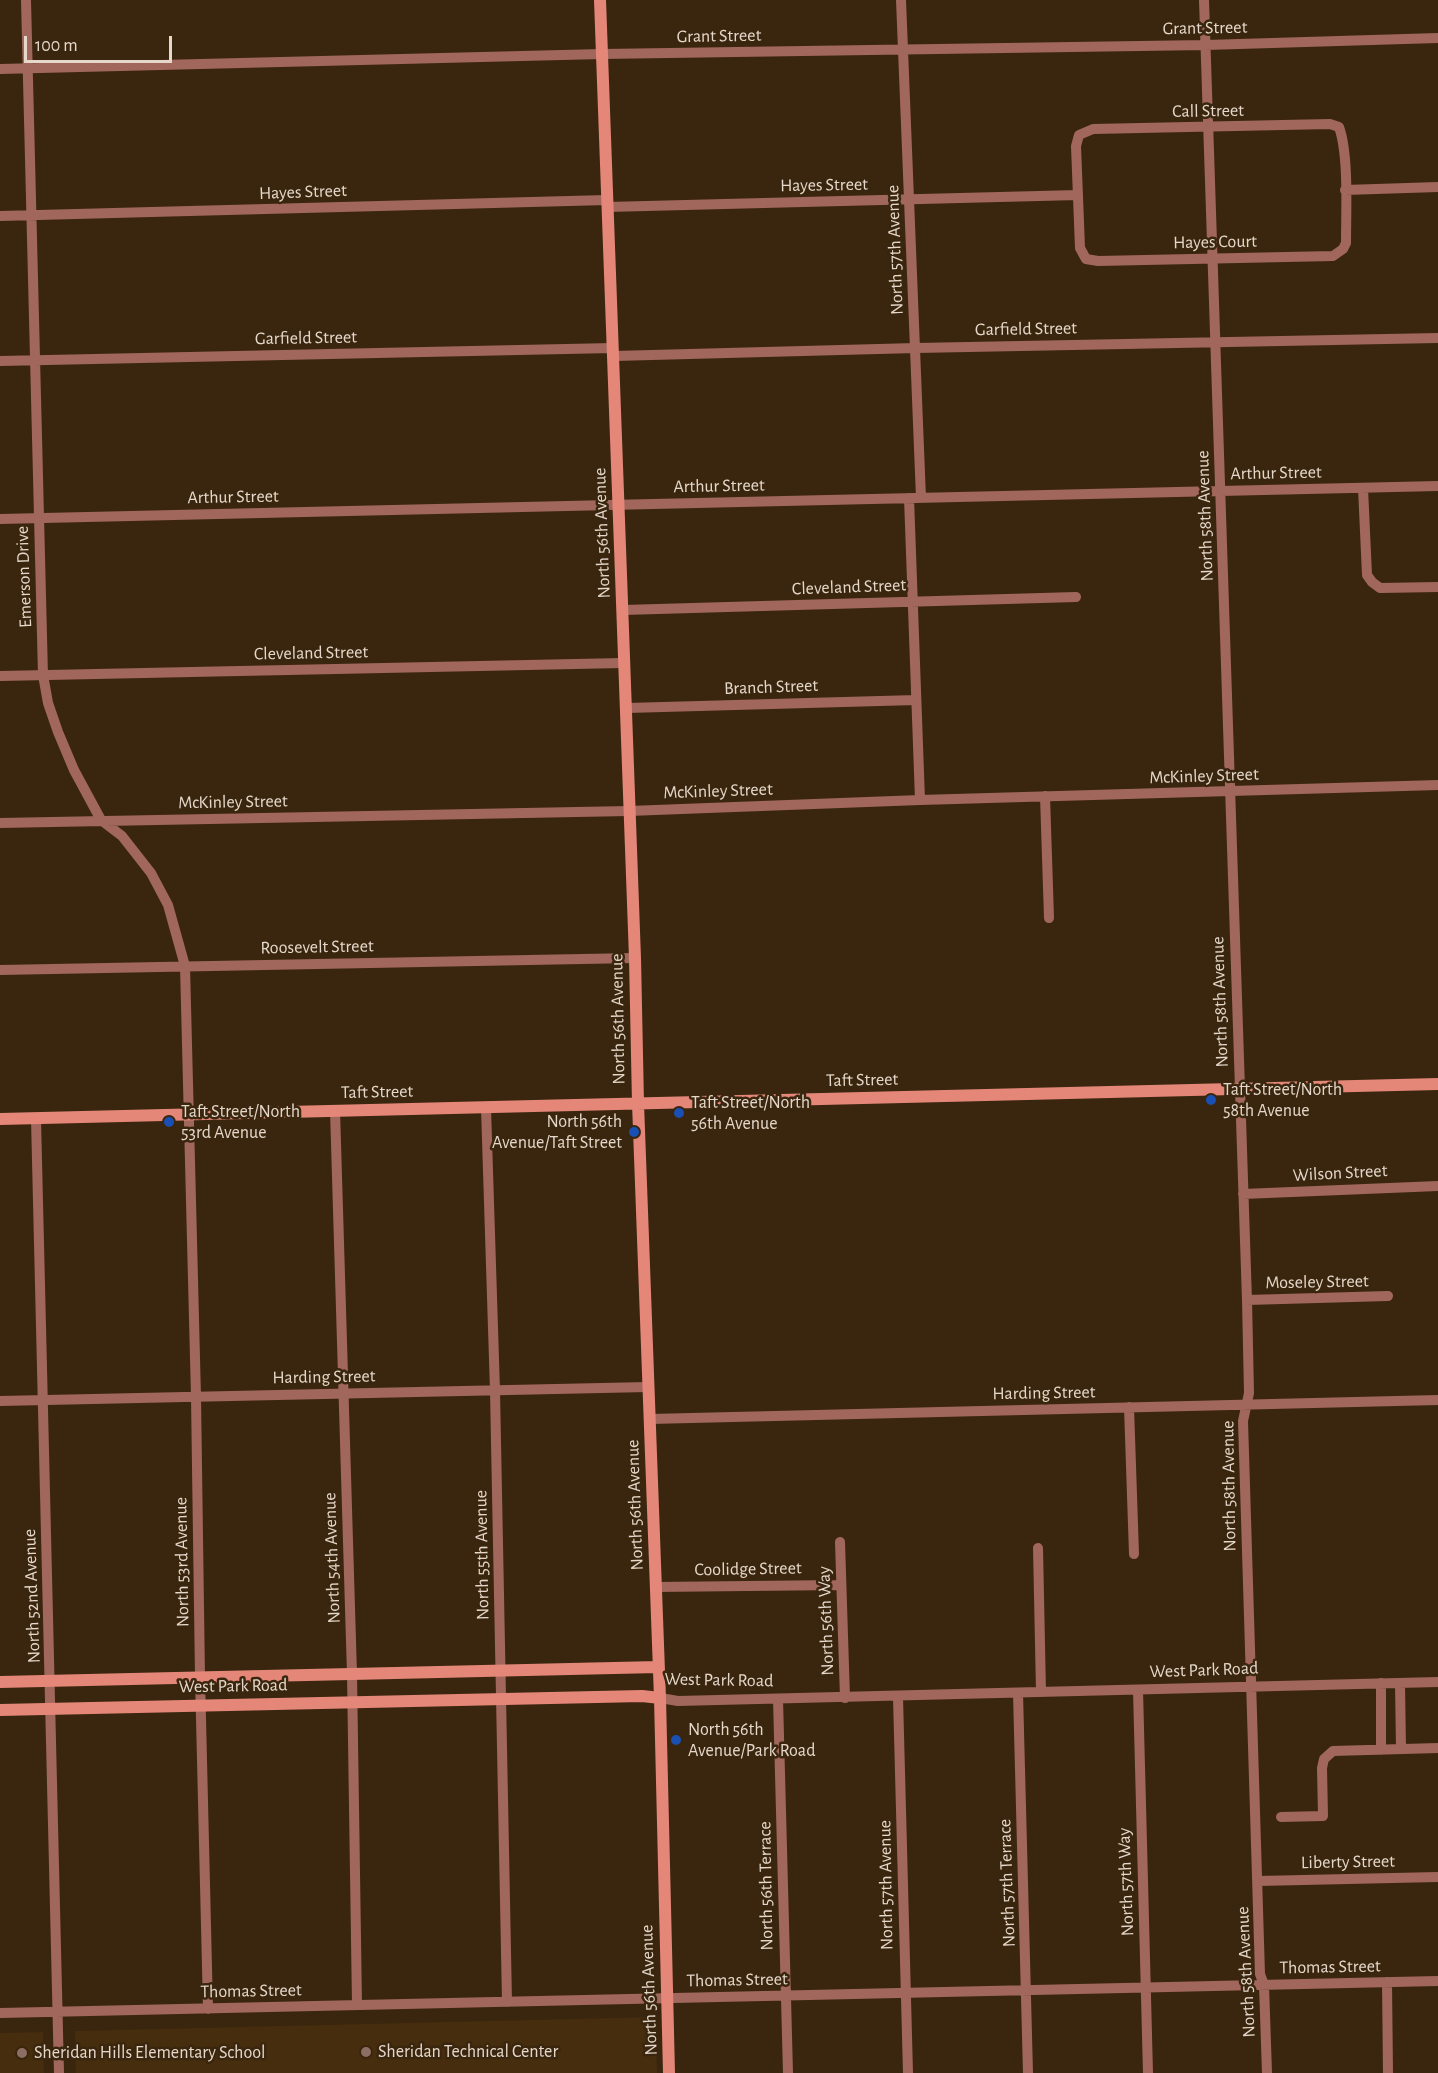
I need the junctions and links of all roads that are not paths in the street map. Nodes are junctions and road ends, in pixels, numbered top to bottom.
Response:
1 (26, 0) edge
2 (600, 0) edge
3 (901, 0) edge
4 (1204, 0) edge
5 (1438, 38) edge
6 (1206, 45) junction
7 (903, 50) junction
8 (602, 54) junction
9 (28, 68) junction
10 (0, 69) edge
11 (1209, 128) junction
12 (1438, 188) edge
13 (1345, 190) junction
14 (1078, 195) junction
15 (910, 199) junction
16 (607, 204) junction
17 (32, 215) junction
18 (0, 216) edge
19 (1212, 259) junction
20 (1438, 338) edge
21 (1216, 342) junction
22 (916, 348) junction
23 (614, 352) junction
24 (36, 360) junction
25 (0, 361) edge
26 (1438, 486) edge
27 (1363, 488) junction
28 (1221, 491) junction
29 (915, 498) junction
30 (619, 505) junction
31 (38, 518) junction
32 (0, 519) edge
33 (1438, 587) edge
34 (1076, 597) dead end
35 (913, 602) junction
36 (623, 610) junction
37 (623, 663) junction
38 (43, 675) junction
39 (0, 676) edge
40 (916, 700) junction
41 (627, 708) junction
42 (1438, 785) edge
43 (1230, 791) junction
44 (1045, 796) junction
45 (920, 800) junction
46 (629, 811) junction
47 (101, 820) junction
48 (0, 823) edge
49 (1049, 918) dead end
50 (635, 958) junction
51 (184, 966) junction
52 (0, 970) edge
53 (1438, 1084) edge
54 (1239, 1088) junction
55 (638, 1103) junction
56 (486, 1108) junction
57 (335, 1110) junction
58 (188, 1115) junction
59 (0, 1119) edge
60 (36, 1119) junction
61 (1438, 1186) edge
62 (1243, 1194) junction
63 (1388, 1296) dead end
64 (1247, 1300) junction
65 (648, 1387) junction
66 (495, 1390) junction
67 (344, 1393) junction
68 (196, 1396) junction
69 (43, 1400) junction
70 (1438, 1400) edge
71 (0, 1401) edge
72 (1246, 1404) junction
73 (1129, 1407) junction
74 (650, 1419) junction
75 (840, 1542) dead end
76 (1038, 1548) dead end
77 (1134, 1554) dead end
78 (841, 1585) junction
79 (655, 1587) junction
80 (658, 1667) junction
81 (501, 1671) junction
82 (352, 1674) junction
83 (200, 1677) junction
84 (51, 1681) junction
85 (0, 1682) edge
86 (1438, 1682) edge
87 (1381, 1683) junction
88 (1400, 1683) junction
89 (1250, 1687) junction
90 (1137, 1690) junction
91 (1041, 1692) junction
92 (1018, 1693) junction
93 (898, 1696) junction
94 (501, 1698) junction
95 (660, 1698) junction
96 (844, 1698) junction
97 (778, 1699) junction
98 (352, 1702) junction
99 (201, 1705) junction
100 (52, 1708) junction
101 (0, 1710) edge
102 (1438, 1748) edge
103 (1401, 1749) junction
104 (1381, 1750) junction
105 (1281, 1817) dead end
106 (1438, 1877) edge
107 (1258, 1881) junction
108 (1438, 1981) edge
109 (1387, 1982) junction
110 (1264, 1985) junction
111 (1145, 1988) junction
112 (1026, 1990) junction
113 (905, 1993) junction
114 (785, 1996) junction
115 (667, 1998) junction
116 (507, 2002) junction
117 (357, 2005) junction
118 (208, 2009) junction
119 (58, 2012) junction
120 (0, 2013) edge
121 (59, 2073) edge
122 (669, 2073) edge
123 (788, 2073) edge
124 (908, 2073) edge
125 (1029, 2073) edge
126 (1148, 2073) edge
127 (1267, 2073) edge
128 (1389, 2073) edge

1 - 9 street, Emerson Drive
2 - 8 street, North 56th Avenue
3 - 7 street, North 57th Avenue
4 - 6 street, North 58th Avenue
5 - 6 street, Grant Street
6 - 7 street, Grant Street
6 - 11 street, North 58th Avenue
7 - 8 street, Grant Street
7 - 15 street, North 57th Avenue
8 - 9 street, Grant Street
8 - 16 street, North 56th Avenue
9 - 10 street, Grant Street
9 - 17 street, Emerson Drive
11 - 13 street, Call Street
11 - 14 street, Call Street
11 - 19 street, North 58th Avenue
12 - 13 street
13 - 19 street, Hayes Court
14 - 15 street, Hayes Street
14 - 19 street, Hayes Court
15 - 16 street, Hayes Street
15 - 22 street, North 57th Avenue
16 - 17 street, Hayes Street
16 - 23 street, North 56th Avenue
17 - 18 street, Hayes Street
17 - 24 street, Emerson Drive
19 - 21 street, North 58th Avenue
20 - 21 street, Garfield Street
21 - 22 street, Garfield Street
21 - 28 street, North 58th Avenue
22 - 23 street, Garfield Street
22 - 29 street, North 57th Avenue
23 - 24 street, Garfield Street
23 - 30 street, North 56th Avenue
24 - 25 street, Garfield Street
24 - 31 street, Emerson Drive
26 - 27 street, Arthur Street
27 - 28 street, Arthur Street
27 - 33 street
28 - 29 street, Arthur Street
28 - 43 street, North 58th Avenue
29 - 30 street, Arthur Street
29 - 35 street, North 57th Avenue
30 - 31 street, Arthur Street
30 - 36 street, North 56th Avenue
31 - 32 street, Arthur Street
31 - 38 street, Emerson Drive
34 - 35 street, Cleveland Street
35 - 36 street, Cleveland Street
35 - 40 street, North 57th Avenue
36 - 37 street, North 56th Avenue
37 - 38 street, Cleveland Street
37 - 41 street, North 56th Avenue
38 - 39 street, Cleveland Street
38 - 47 street, Emerson Drive
40 - 41 street, Branch Street
40 - 45 street, North 57th Avenue
41 - 46 street, North 56th Avenue
42 - 43 street, McKinley Street
43 - 44 street, McKinley Street
43 - 54 street, North 58th Avenue
44 - 45 street, McKinley Street
44 - 49 street
45 - 46 street, McKinley Street
46 - 47 street, McKinley Street
46 - 50 street, North 56th Avenue
47 - 48 street, McKinley Street
47 - 51 street, Emerson Drive
50 - 51 street, Roosevelt Street
50 - 55 street, North 56th Avenue
51 - 52 street, Roosevelt Street
51 - 58 street, Emerson Drive
53 - 54 street, Taft Street
54 - 55 street, Taft Street
54 - 62 street, North 58th Avenue
55 - 56 street, Taft Street
55 - 65 street, North 56th Avenue
56 - 57 street, Taft Street
56 - 66 street, North 55th Avenue
57 - 58 street, Taft Street
57 - 67 street, North 54th Avenue
58 - 60 street, Taft Street
58 - 68 street, North 53rd Avenue
59 - 60 street, Taft Street
60 - 69 street, North 52nd Avenue
61 - 62 street, Wilson Street
62 - 64 street, North 58th Avenue
63 - 64 street, Moseley Street
64 - 72 street, North 58th Avenue
65 - 66 street, Harding Street
65 - 74 street, North 56th Avenue
66 - 67 street, Harding Street
66 - 81 street, North 55th Avenue
67 - 68 street, Harding Street
67 - 82 street, North 54th Avenue
68 - 69 street, Harding Street
68 - 83 street, North 53rd Avenue
69 - 71 street, Harding Street
69 - 84 street, North 52nd Avenue
70 - 72 street, Harding Street
72 - 73 street, Harding Street
72 - 89 street, North 58th Avenue
73 - 74 street, Harding Street
73 - 77 street
74 - 79 street, North 56th Avenue
75 - 78 street, North 56th Way
76 - 91 street
78 - 79 street, Coolidge Street
78 - 96 street, North 56th Way
79 - 80 street, North 56th Avenue
80 - 81 street, West Park Road
80 - 95 street, North 56th Avenue
81 - 82 street, West Park Road
81 - 94 street, North 55th Avenue
82 - 83 street, West Park Road
82 - 98 street, North 54th Avenue
83 - 84 street, West Park Road
83 - 99 street, North 53rd Avenue
84 - 85 street, West Park Road
84 - 100 street, North 52nd Avenue
86 - 88 street, West Park Road
87 - 88 street, West Park Road
87 - 89 street, West Park Road
87 - 104 street
88 - 103 street
89 - 90 street, West Park Road
89 - 107 street, North 58th Avenue
90 - 91 street, West Park Road
90 - 111 street, North 57th Way
91 - 92 street, West Park Road
92 - 93 street, West Park Road
92 - 112 street, North 57th Terrace
93 - 96 street, West Park Road
93 - 113 street, North 57th Avenue
94 - 95 street, West Park Road
94 - 98 street, West Park Road
94 - 116 street, North 55th Avenue
95 - 97 street, West Park Road
95 - 115 street, North 56th Avenue
96 - 97 street, West Park Road
97 - 114 street, North 56th Terrace
98 - 99 street, West Park Road
98 - 117 street, North 54th Avenue
99 - 100 street, West Park Road
99 - 118 street, North 53rd Avenue
100 - 101 street, West Park Road
100 - 119 street, North 52nd Avenue
102 - 103 street
103 - 104 street
104 - 105 street
106 - 107 street, Liberty Street
107 - 110 street, North 58th Avenue
108 - 109 street, Thomas Street
109 - 110 street, Thomas Street
109 - 128 street
110 - 111 street, Thomas Street
110 - 127 street, North 58th Avenue
111 - 112 street, Thomas Street
111 - 126 street, North 57th Way
112 - 113 street, Thomas Street
112 - 125 street, North 57th Terrace
113 - 114 street, Thomas Street
113 - 124 street, North 57th Avenue
114 - 115 street, Thomas Street
114 - 123 street, North 56th Terrace
115 - 116 street, Thomas Street
115 - 122 street, North 56th Avenue
116 - 117 street, Thomas Street
117 - 118 street, Thomas Street
118 - 119 street, Thomas Street
119 - 120 street, Thomas Street
119 - 121 street, North 52nd Avenue

